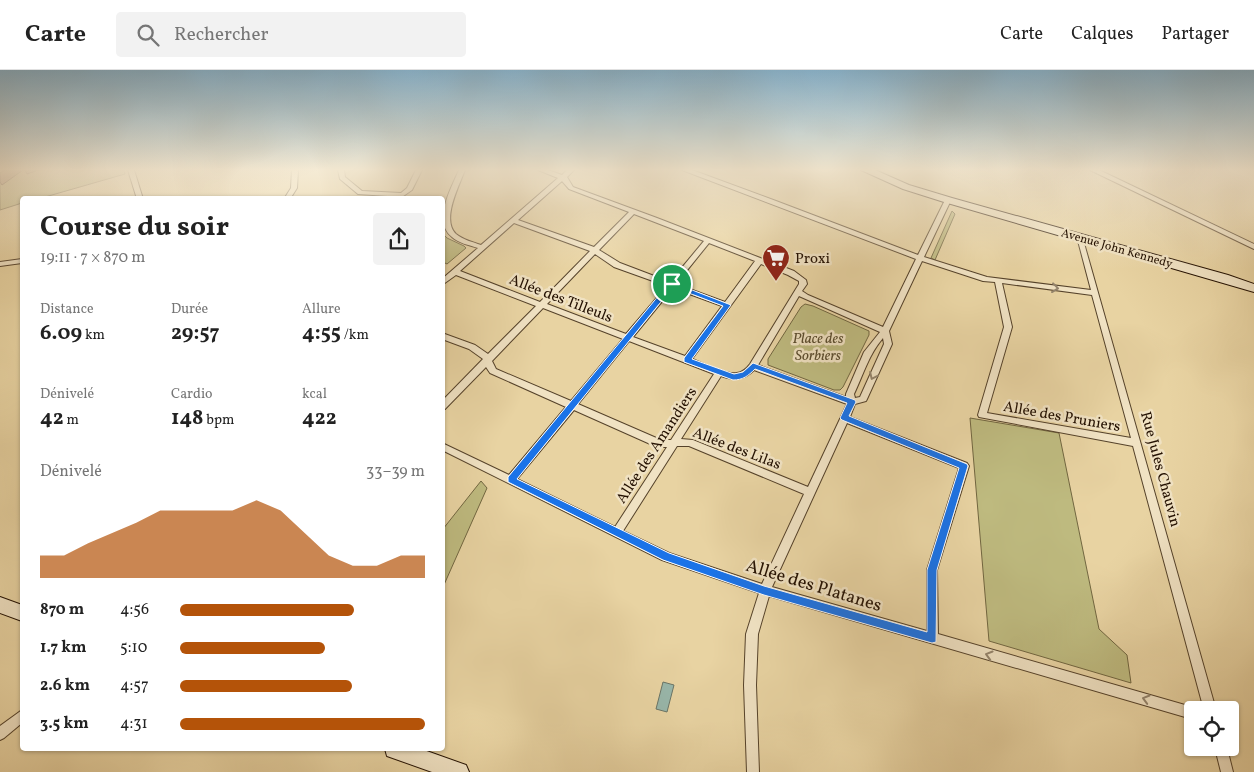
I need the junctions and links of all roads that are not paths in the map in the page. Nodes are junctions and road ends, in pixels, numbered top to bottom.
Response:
1 (450, 203) edge
2 (535, 203) edge
3 (613, 203) edge
4 (776, 203) edge
5 (947, 203) edge
6 (958, 203) edge
7 (1161, 203) edge
8 (633, 210) junction
9 (514, 221) junction
10 (1080, 237) junction
11 (708, 240) junction
12 (1254, 247) edge
13 (483, 248) junction
14 (594, 250) junction
15 (920, 258) junction
16 (20, 261) edge
17 (759, 261) junction
18 (0, 264) edge
19 (455, 272) junction
20 (445, 280) edge
21 (998, 281) junction
22 (672, 284) junction
23 (1254, 288) edge
24 (798, 292) junction
25 (1095, 293) junction
26 (541, 305) junction
27 (727, 305) junction
28 (884, 331) junction
29 (445, 337) edge
30 (628, 338) junction
31 (488, 360) junction
32 (687, 360) junction
33 (753, 366) junction
34 (719, 373) junction
35 (852, 402) junction
36 (445, 404) edge
37 (572, 406) junction
38 (844, 418) junction
39 (673, 443) junction
40 (1136, 443) junction
41 (445, 447) edge
42 (511, 480) junction
43 (809, 492) junction
44 (617, 532) junction
45 (764, 590) junction
46 (0, 605) edge
47 (20, 612) edge
48 (932, 638) junction
49 (1208, 701) edge
50 (1184, 711) edge
51 (20, 718) edge
52 (0, 734) edge
53 (400, 751) edge
54 (1223, 756) edge
55 (459, 772) edge
56 (752, 772) edge
57 (1227, 772) edge

1 - 13 street
2 - 9 street
3 - 8 street
4 - 15 street
5 - 15 street
6 - 10 main road, Avenue John Kennedy
7 - 12 street
8 - 11 street
8 - 14 street
9 - 13 street
9 - 14 street
10 - 23 main road, Avenue John Kennedy
10 - 25 street, Rue Jules Chauvin
11 - 17 street
11 - 22 street
13 - 19 street
14 - 22 street
14 - 26 street
15 - 21 street
15 - 28 street
16 - 18 street
17 - 24 street
17 - 27 street
19 - 20 street
19 - 26 street, Allée des Tilleuls
21 -> 25 street
21 - 40 street, Allée des Pruniers
22 - 27 street
22 - 30 street
24 - 28 street
24 - 33 street
25 - 40 street, Rue Jules Chauvin
26 - 30 street, Allée des Tilleuls
26 - 31 street
27 - 32 street
28 - 35 street
28 -> 35 street
29 - 31 street, Allée des Lilas
30 - 32 street, Allée des Tilleuls
30 - 37 street
31 - 36 street
31 - 37 street, Allée des Lilas
32 - 34 street, Allée des Tilleuls
33 - 34 street, Allée des Tilleuls
33 - 35 street
34 - 39 street, Allée des Amandiers
35 - 38 street
37 - 39 street, Allée des Lilas
37 - 42 street
38 - 43 street
38 - 48 street
39 - 43 street, Allée des Lilas
39 - 44 street, Allée des Amandiers
40 - 49 street, Rue Jules Chauvin
41 - 42 street, Allée des Platanes
42 - 44 street, Allée des Platanes
43 - 45 street
44 - 45 street, Allée des Platanes
45 - 48 street, Allée des Platanes
45 - 56 street
46 - 47 main road
50 -> 48 street, Allée des Platanes
51 - 52 street
53 - 55 main road
54 - 57 street

